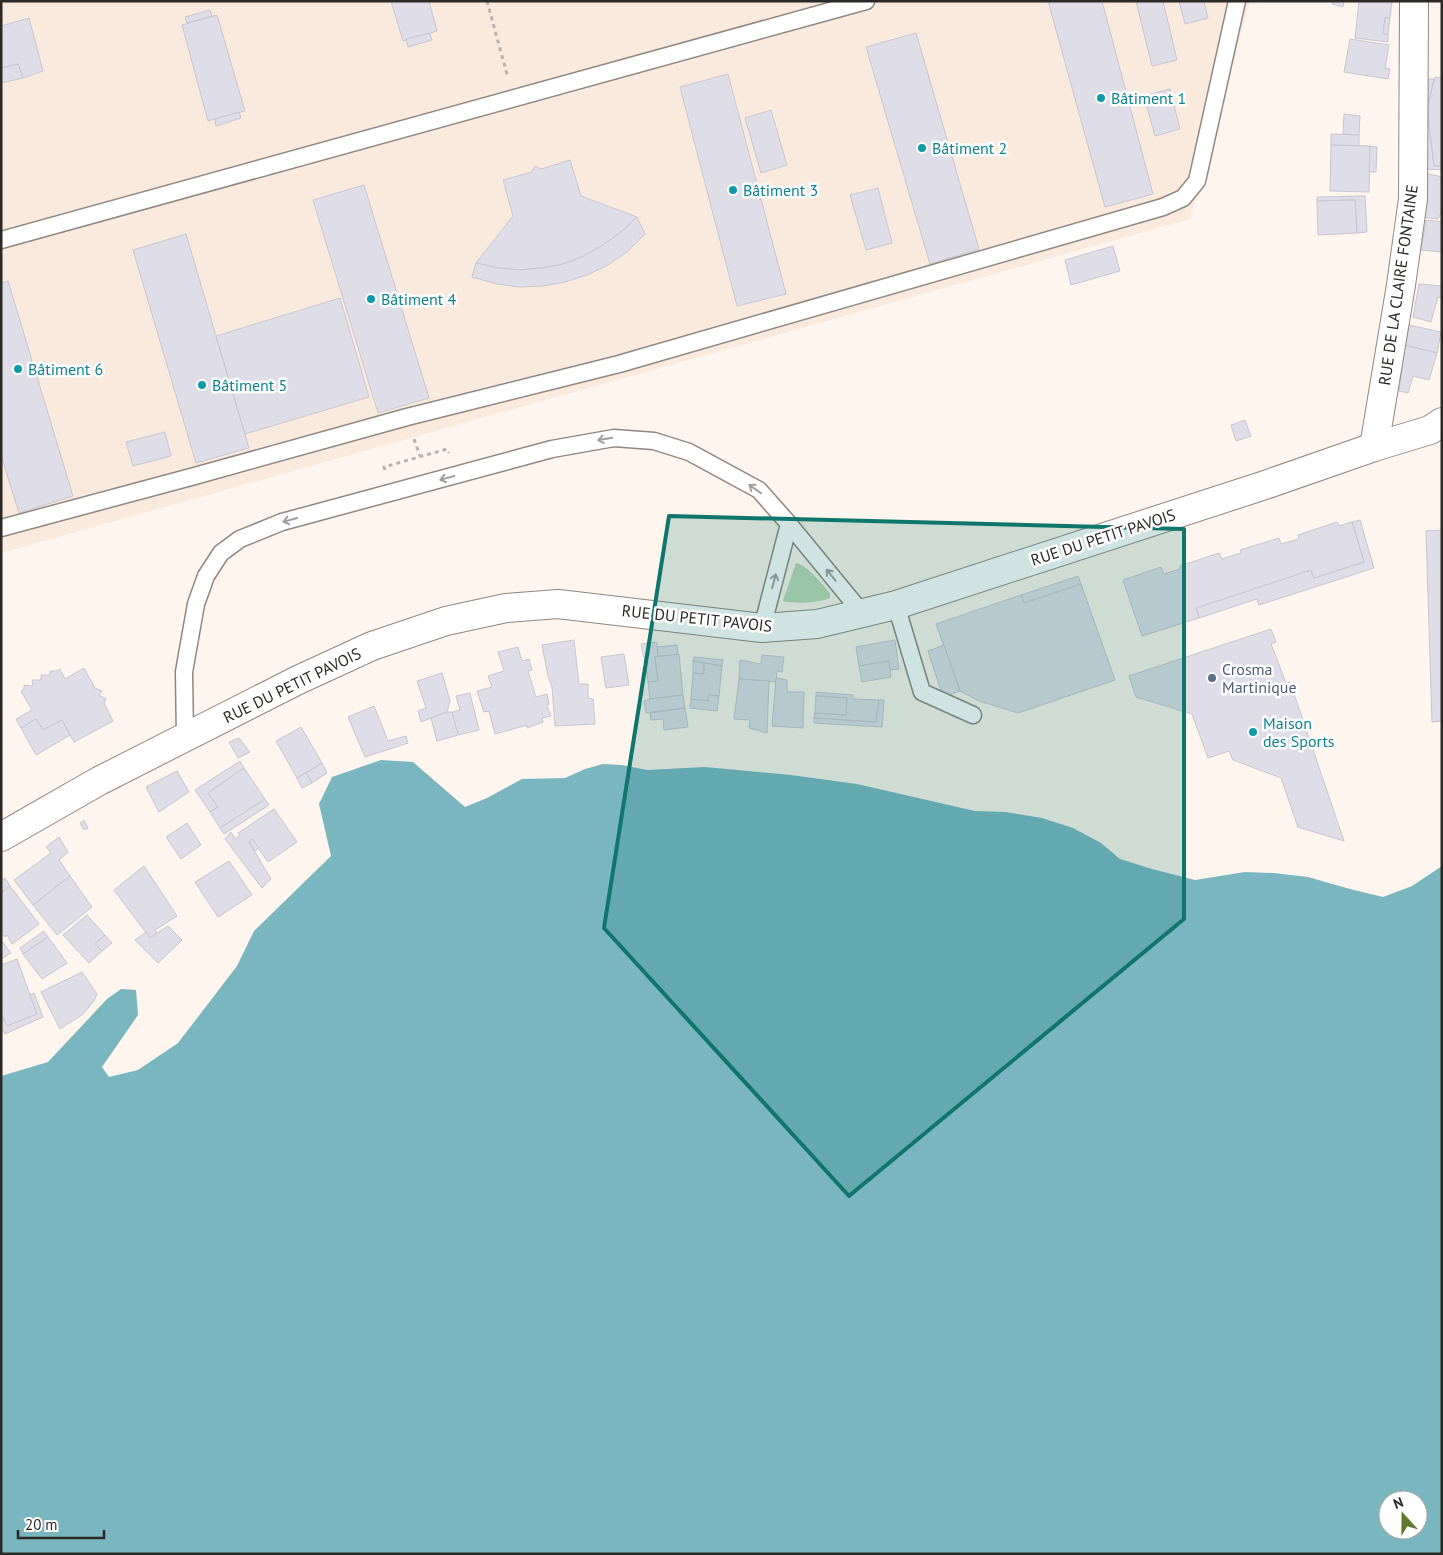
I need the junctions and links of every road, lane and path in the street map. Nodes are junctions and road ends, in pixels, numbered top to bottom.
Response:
1 (487, 1) edge
2 (866, 1) edge
3 (1237, 1) edge
4 (1414, 1) edge
5 (513, 99) junction
6 (1, 240) edge
7 (1442, 422) edge
8 (1374, 447) junction
9 (447, 449) dead end
10 (384, 467) dead end
11 (789, 524) junction
12 (1, 528) edge
13 (896, 605) junction
14 (862, 613) junction
15 (762, 628) junction
16 (972, 715) dead end
17 (185, 737) junction
18 (1, 837) edge

1 - 5 path
2 - 5 lane
3 - 12 lane
4 - 8 street, RUE DE LA CLAIRE FONTAINE
5 - 6 lane
7 - 8 street, RUE DU PETIT PAVOIS
8 - 13 street, RUE DU PETIT PAVOIS
9 - 10 path
14 -> 11 lane
15 -> 11 lane
11 -> 17 lane
13 - 14 street, RUE DU PETIT PAVOIS
13 - 16 lane
14 - 15 street, RUE DU PETIT PAVOIS
15 - 17 street, RUE DU PETIT PAVOIS
17 - 18 street, RUE DU PETIT PAVOIS

